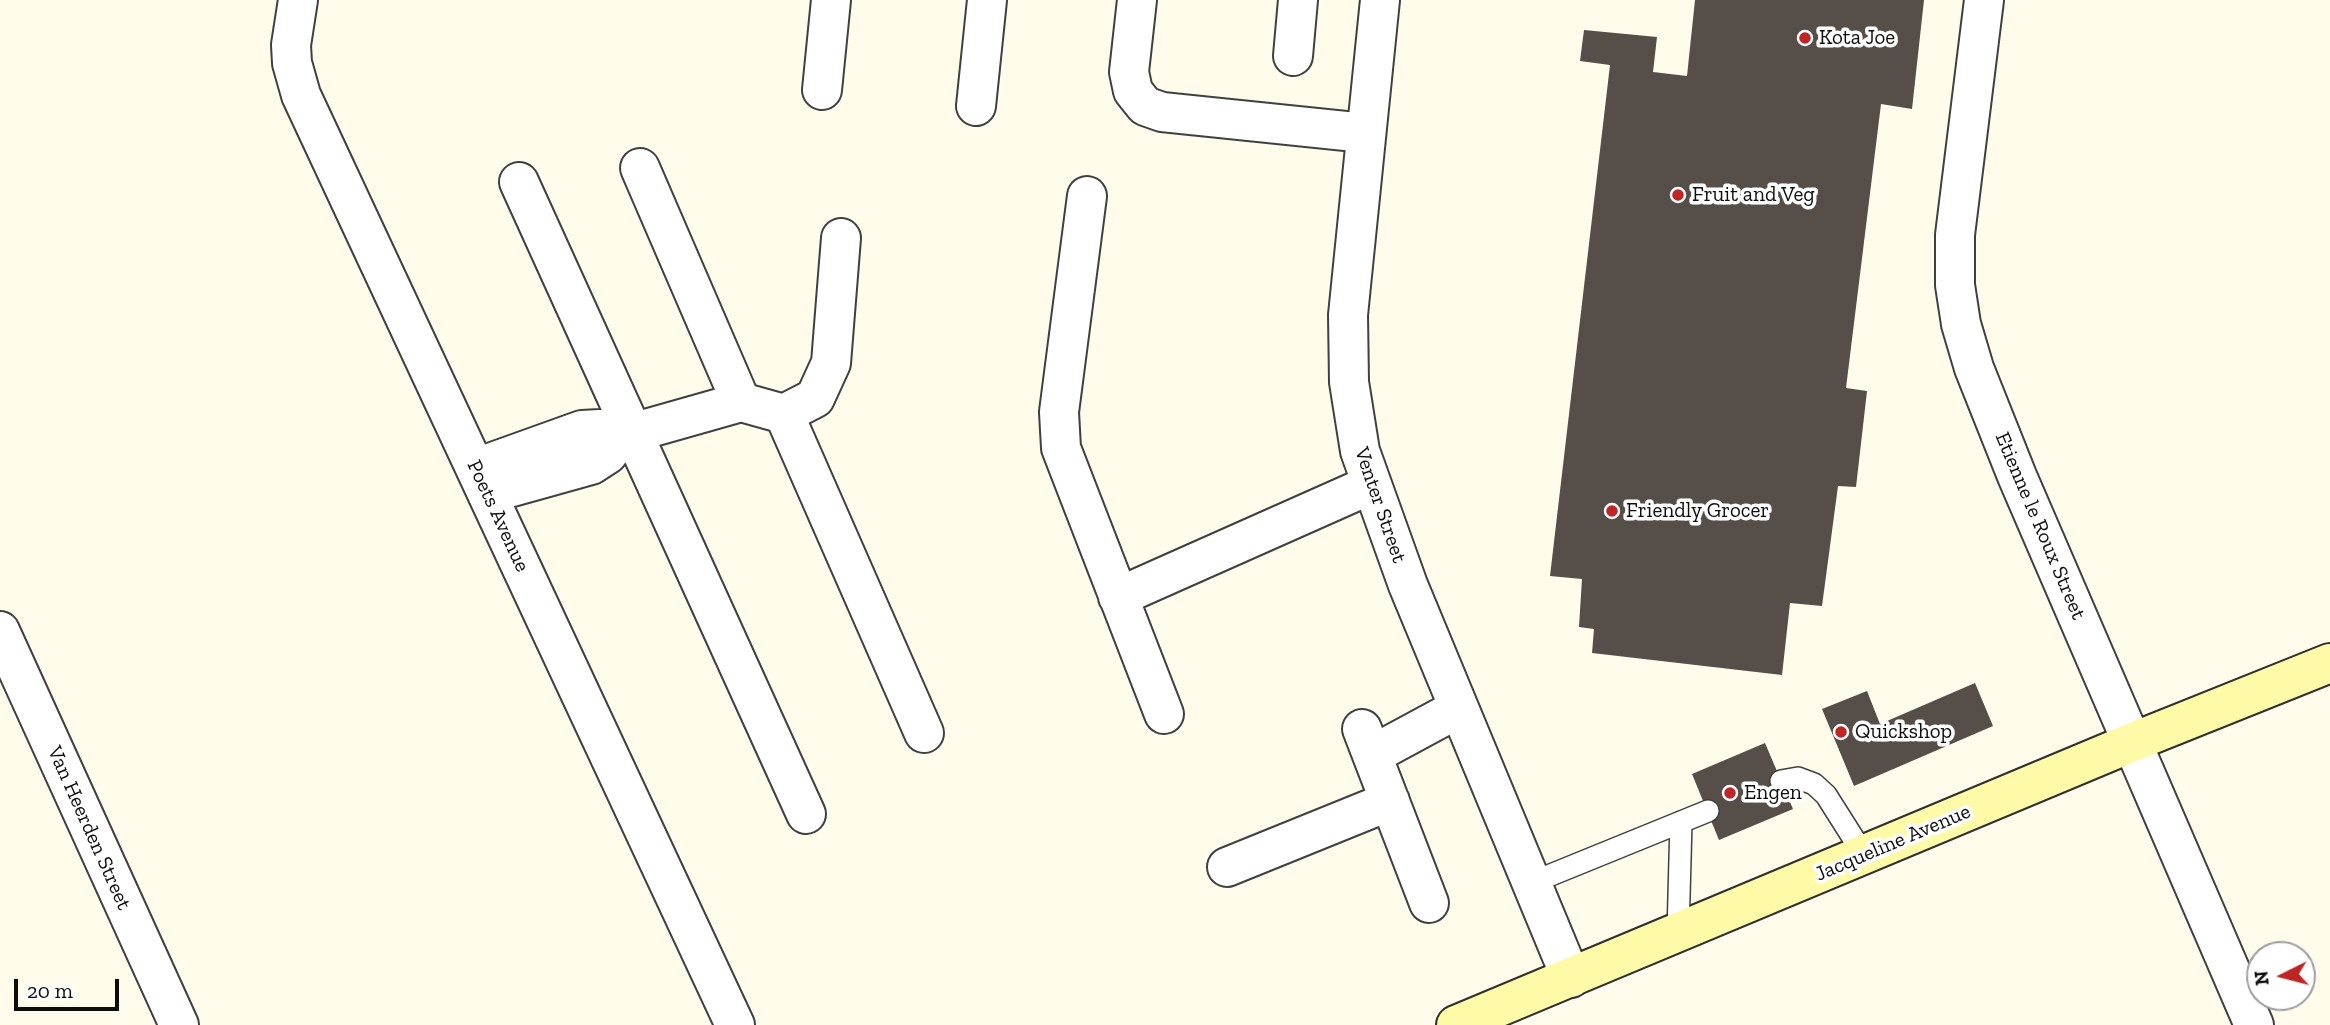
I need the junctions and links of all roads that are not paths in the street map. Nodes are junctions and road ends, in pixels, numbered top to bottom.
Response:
1 (298, 0) edge
2 (831, 0) edge
3 (987, 0) edge
4 (1137, 0) edge
5 (1298, 0) edge
6 (1380, 0) edge
7 (1984, 0) edge
8 (1293, 56) dead end
9 (822, 90) dead end
10 (976, 106) dead end
11 (1365, 133) junction
12 (640, 168) dead end
13 (519, 182) dead end
14 (1087, 196) dead end
15 (841, 238) dead end
16 (741, 402) junction
17 (784, 414) junction
18 (627, 435) junction
19 (481, 481) junction
20 (1370, 485) junction
21 (1118, 597) junction
22 (0, 631) edge
23 (2330, 663) edge
24 (1459, 708) junction
25 (1164, 714) dead end
26 (924, 733) dead end
27 (2133, 742) junction
28 (1781, 781) dead end
29 (1390, 801) junction
30 (1708, 811) dead end
31 (806, 814) dead end
32 (1681, 822) junction
33 (1864, 855) junction
34 (1227, 866) dead end
35 (1531, 883) junction
36 (1429, 904) dead end
37 (1678, 933) junction
38 (1571, 978) junction
39 (179, 1025) edge
40 (735, 1025) edge
41 (1456, 1025) edge
42 (2254, 1025) edge

1 - 19 street, Poets Avenue
2 - 9 street
3 - 10 street
4 - 11 street
5 - 8 street
6 - 11 street, Venter Street
7 - 27 street, Etienne le Roux Street
11 - 20 street, Venter Street
12 - 16 street
13 - 18 street
14 - 21 street
15 - 17 street
16 - 17 street
16 - 18 street
17 - 26 street
18 - 19 street
18 - 31 street
19 - 40 street, Poets Avenue
20 - 21 street
20 - 24 street, Venter Street
21 - 25 street
22 - 39 street, Van Heerden Street
23 - 27 street, Jacqueline Avenue
24 - 29 street
24 - 35 street, Venter Street
27 - 33 street, Jacqueline Avenue
27 - 42 street, Etienne le Roux Street
28 - 33 lane
29 - 34 street
29 - 36 street
30 - 32 lane
32 - 35 lane
32 - 37 lane
33 - 37 street, Jacqueline Avenue
35 - 38 street, Venter Street
37 - 38 street, Jacqueline Avenue
38 - 41 street, Jacqueline Avenue

